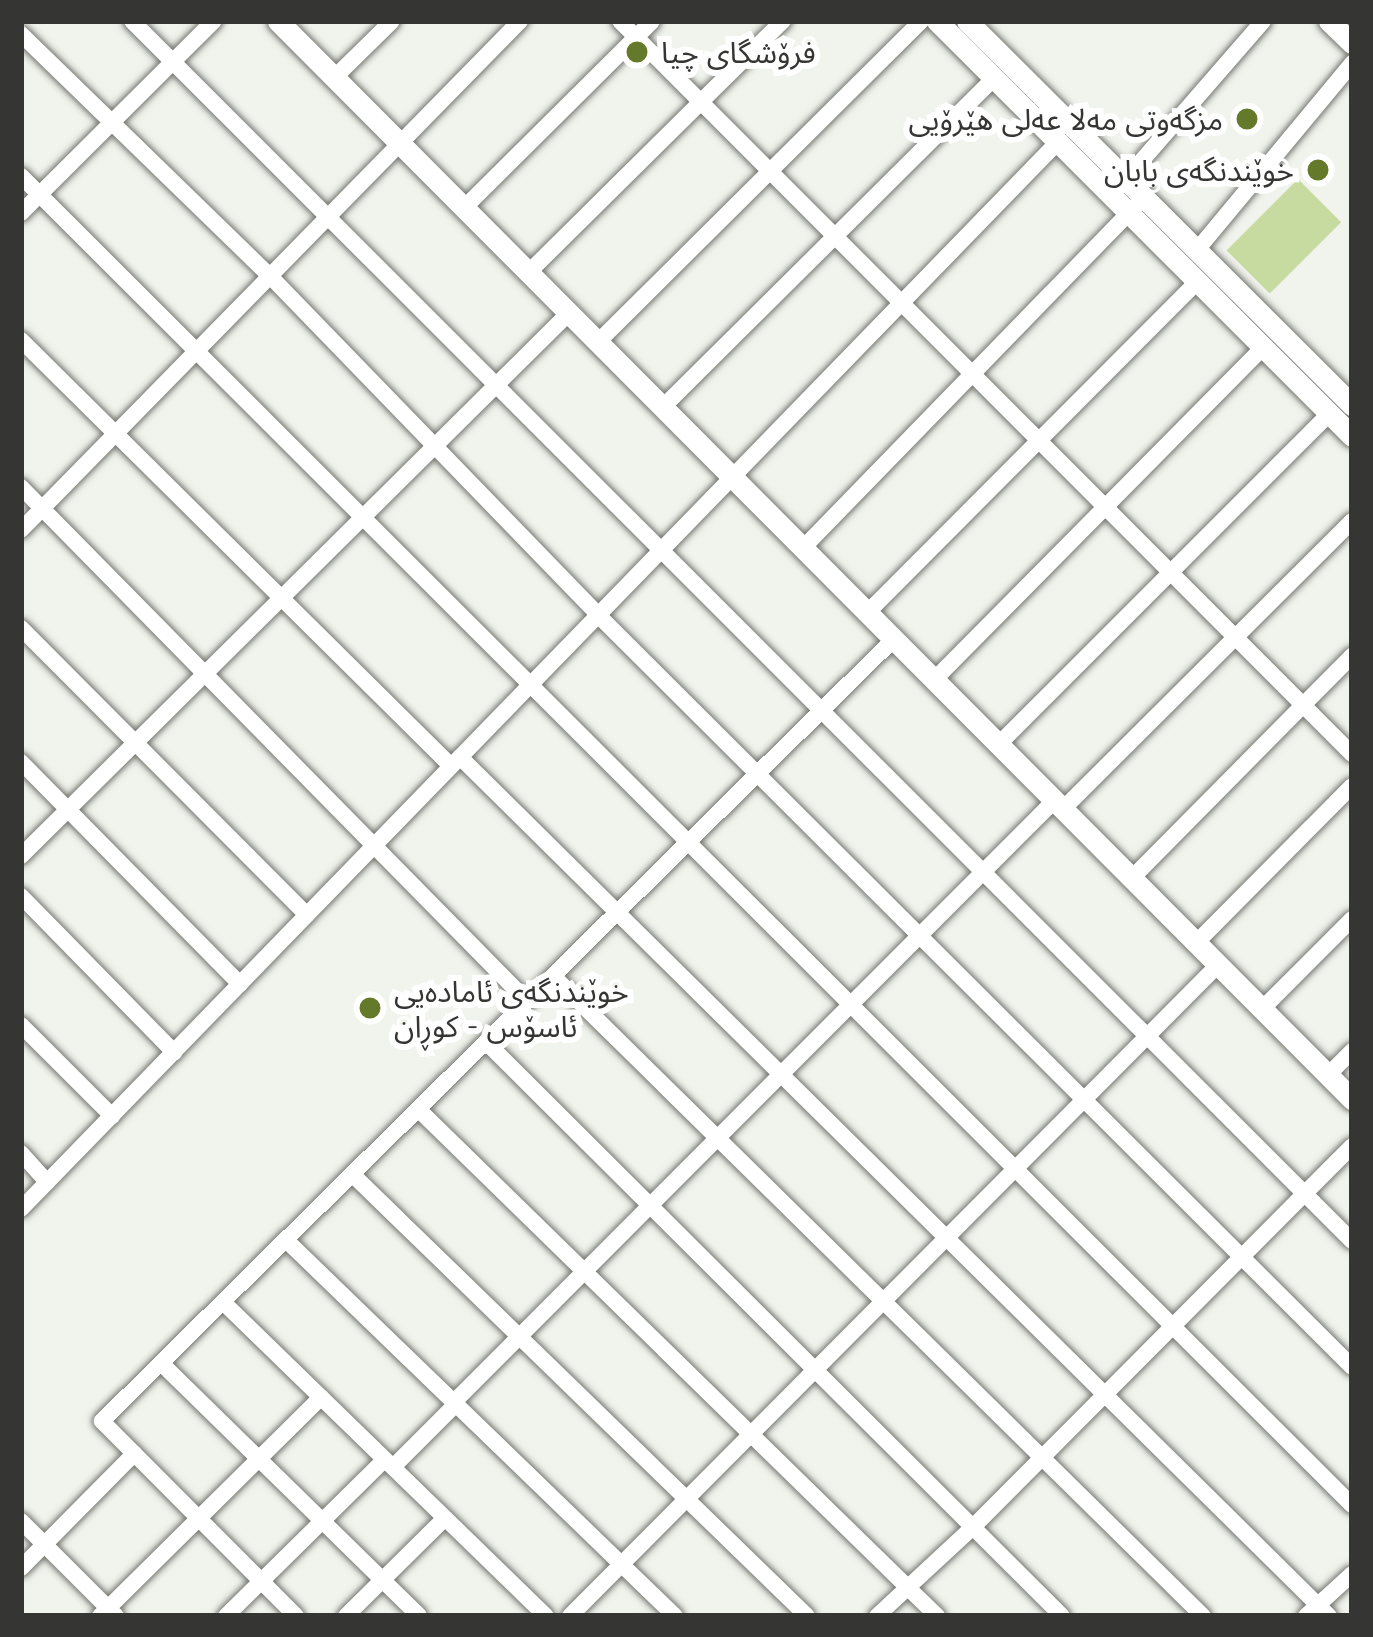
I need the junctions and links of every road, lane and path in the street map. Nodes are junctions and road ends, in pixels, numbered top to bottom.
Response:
1 (132, 21) edge
2 (214, 21) edge
3 (278, 21) edge
4 (392, 21) edge
5 (520, 21) edge
6 (620, 21) edge
7 (652, 21) edge
8 (782, 21) edge
9 (921, 21) edge
10 (937, 21) edge
11 (967, 21) edge
12 (1263, 21) edge
13 (1330, 21) edge
14 (21, 34) edge
15 (636, 37) junction
16 (1352, 43) edge
17 (173, 62) junction
18 (1352, 64) edge
19 (334, 78) junction
20 (994, 78) junction
21 (700, 101) junction
22 (1034, 103) junction
23 (112, 122) junction
24 (1058, 142) junction
25 (400, 144) junction
26 (770, 171) junction
27 (21, 176) edge
28 (1119, 187) junction
29 (40, 194) junction
30 (1137, 205) junction
31 (464, 208) junction
32 (21, 212) edge
33 (328, 218) junction
34 (833, 235) junction
35 (1197, 250) junction
36 (528, 272) junction
37 (270, 276) junction
38 (1198, 281) junction
39 (902, 303) junction
40 (569, 313) junction
41 (21, 340) edge
42 (598, 342) junction
43 (1264, 347) junction
44 (196, 352) junction
45 (973, 374) junction
46 (496, 386) junction
47 (1352, 405) edge
48 (663, 407) junction
49 (1330, 414) junction
50 (116, 434) junction
51 (1352, 436) edge
52 (1039, 440) junction
53 (433, 448) junction
54 (731, 478) junction
55 (21, 487) edge
56 (1106, 507) junction
57 (43, 508) junction
58 (362, 518) junction
59 (1352, 521) edge
60 (21, 530) edge
61 (803, 548) junction
62 (661, 550) junction
63 (1171, 572) junction
64 (281, 598) junction
65 (867, 613) junction
66 (598, 615) junction
67 (21, 628) edge
68 (1234, 635) junction
69 (893, 639) junction
70 (1352, 656) edge
71 (208, 672) junction
72 (934, 680) junction
73 (528, 688) junction
74 (1304, 705) junction
75 (821, 711) junction
76 (136, 743) junction
77 (999, 744) junction
78 (1352, 754) edge
79 (21, 762) edge
80 (456, 762) junction
81 (758, 773) junction
82 (1352, 786) edge
83 (1059, 804) junction
84 (68, 810) junction
85 (687, 843) junction
86 (375, 845) junction
87 (21, 856) edge
88 (982, 872) junction
89 (1132, 878) junction
90 (21, 896) edge
91 (617, 912) junction
92 (307, 915) junction
93 (1352, 919) edge
94 (921, 934) junction
95 (1196, 943) junction
96 (1218, 964) junction
97 (553, 976) junction
98 (240, 984) junction
99 (527, 1001) junction
100 (849, 1006) junction
101 (1262, 1009) junction
102 (21, 1025) edge
103 (1146, 1036) junction
104 (486, 1042) junction
105 (1352, 1051) edge
106 (174, 1052) junction
107 (782, 1073) junction
108 (1328, 1075) junction
109 (1085, 1098) junction
110 (1352, 1099) edge
111 (418, 1109) junction
112 (112, 1116) junction
113 (717, 1138) junction
114 (1352, 1146) edge
115 (21, 1153) edge
116 (1013, 1171) junction
117 (352, 1174) junction
118 (47, 1183) junction
119 (1304, 1194) junction
120 (650, 1206) junction
121 (21, 1210) edge
122 (947, 1236) junction
123 (286, 1240) junction
124 (1352, 1241) edge
125 (1244, 1255) junction
126 (583, 1273) junction
127 (883, 1301) junction
128 (223, 1302) junction
129 (1171, 1329) junction
130 (519, 1337) junction
131 (161, 1363) junction
132 (1352, 1367) edge
133 (815, 1370) junction
134 (1107, 1393) junction
135 (321, 1397) junction
136 (455, 1403) junction
137 (748, 1436) junction
138 (134, 1454) junction
139 (260, 1457) junction
140 (1042, 1458) junction
141 (389, 1463) junction
142 (686, 1500) junction
143 (1352, 1504) edge
144 (198, 1518) junction
145 (445, 1518) junction
146 (324, 1520) junction
147 (21, 1521) edge
148 (974, 1527) junction
149 (44, 1544) junction
150 (621, 1565) junction
151 (21, 1568) edge
152 (1352, 1574) edge
153 (382, 1580) junction
154 (261, 1581) junction
155 (909, 1587) junction
156 (108, 1613) edge
157 (1318, 1613) edge
158 (226, 1616) edge
159 (296, 1616) edge
160 (346, 1616) edge
161 (419, 1616) edge
162 (546, 1616) edge
163 (570, 1616) edge
164 (675, 1616) edge
165 (807, 1616) edge
166 (877, 1616) edge
167 (937, 1616) edge
168 (1063, 1616) edge
169 (1203, 1616) edge

1 - 17 street
2 - 17 street
3 - 19 street
4 - 19 street
5 - 25 street
6 - 15 street
7 - 15 street
8 - 21 street
9 - 26 street
10 - 20 street
11 - 22 street
12 - 28 street
13 - 16 street
14 - 23 street
15 - 21 street
15 - 31 street
17 - 23 street
17 - 33 street
18 - 35 street
19 - 25 street
20 - 22 street
20 - 34 street
21 - 26 street
21 - 36 street
22 - 24 street
22 - 28 street
23 - 29 street
23 - 37 street
24 - 28 street
24 - 39 street
25 - 31 street
25 - 33 street
26 - 34 street
26 - 42 street
27 - 29 street
28 - 30 street
29 - 32 street
29 - 44 street
30 - 35 street
30 - 38 street
30 - 45 street
31 - 36 street
33 - 37 street
33 - 46 street
34 - 39 street
34 - 48 street
35 - 47 street
36 - 40 street
37 - 44 street
37 - 53 street
38 - 43 street
38 - 52 street
39 - 45 street
39 - 54 street
40 - 42 street
40 - 46 street
41 - 50 street
42 - 48 street
43 - 49 street
43 - 56 street
44 - 50 street
44 - 58 street
45 - 52 street
45 - 61 street
46 - 53 street
46 - 62 street
48 - 54 street
49 - 51 street
49 - 63 street
50 - 57 street
50 - 64 street
52 - 56 street
52 - 65 street
53 - 58 street
53 - 66 street
54 - 61 street
54 - 62 street
55 - 57 street
56 - 63 street
56 - 72 street
57 - 60 street
57 - 71 street
58 - 64 street
58 - 73 street
59 - 68 street
61 - 65 street
62 - 66 street
62 - 75 street
63 - 68 street
63 - 77 street
64 - 71 street
64 - 80 street
65 - 69 street
66 - 73 street
66 - 81 street
67 - 76 street
68 - 74 street
68 - 83 street
69 - 72 street
69 - 75 street
70 - 74 street
71 - 76 street
71 - 86 street
72 - 77 street
73 - 80 street
73 - 85 street
74 - 78 street
74 - 89 street
75 - 81 street
75 - 88 street
76 - 84 street
76 - 92 street
77 - 83 street
79 - 84 street
80 - 86 street
80 - 91 street
81 - 85 street
81 - 94 street
82 - 95 street
83 - 88 street
83 - 89 street
84 - 87 street
84 - 98 street
85 - 91 street
85 - 100 street
86 - 92 street
86 - 99 street
88 - 94 street
88 - 103 street
89 - 95 street
90 - 106 street
91 - 97 street
91 - 107 street
92 - 98 street
93 - 101 street
94 - 100 street
94 - 109 street
95 - 96 street
96 - 101 street
96 - 103 street
97 - 99 street
97 - 113 street
98 - 106 street
99 - 104 street
100 - 107 street
100 - 116 street
101 - 108 street
102 - 112 street
103 - 109 street
103 - 119 street
104 - 111 street
104 - 120 street
105 - 108 street
106 - 112 street
107 - 113 street
107 - 122 street
108 - 110 street
109 - 116 street
109 - 125 street
111 - 117 street
111 - 126 street
112 - 118 street
113 - 120 street
113 - 127 street
114 - 119 street
115 - 118 street
116 - 122 street
116 - 129 street
117 - 123 street
117 - 130 street
118 - 121 street
119 - 124 street
119 - 125 street
120 - 126 street
120 - 133 street
122 - 127 street
122 - 134 street
123 - 128 street
123 - 136 street
125 - 129 street
125 - 132 street
126 - 130 street
126 - 137 street
127 - 133 street
127 - 140 street
128 - 131 street
128 - 135 street
129 - 134 street
129 - 143 street
130 - 136 street
130 - 142 street
131 - 138 street
131 - 139 street
133 - 137 street
133 - 148 street
134 - 140 street
134 - 157 street
135 - 139 street
135 - 141 street
136 - 141 street
136 - 150 street
137 - 142 street
137 - 155 street
138 - 144 street
138 - 149 street
139 - 144 street
139 - 146 street
140 - 148 street
140 - 169 street
141 - 145 street
141 - 146 street
142 - 150 street
142 - 165 street
144 - 154 street
144 - 156 street
145 - 153 street
145 - 162 street
146 - 153 street
146 - 154 street
147 - 149 street
148 - 155 street
148 - 168 street
149 - 151 street
149 - 156 street
150 - 163 street
150 - 164 street
152 - 157 street
153 - 160 street
153 - 161 street
154 - 158 street
154 - 159 street
155 - 166 street
155 - 167 street

